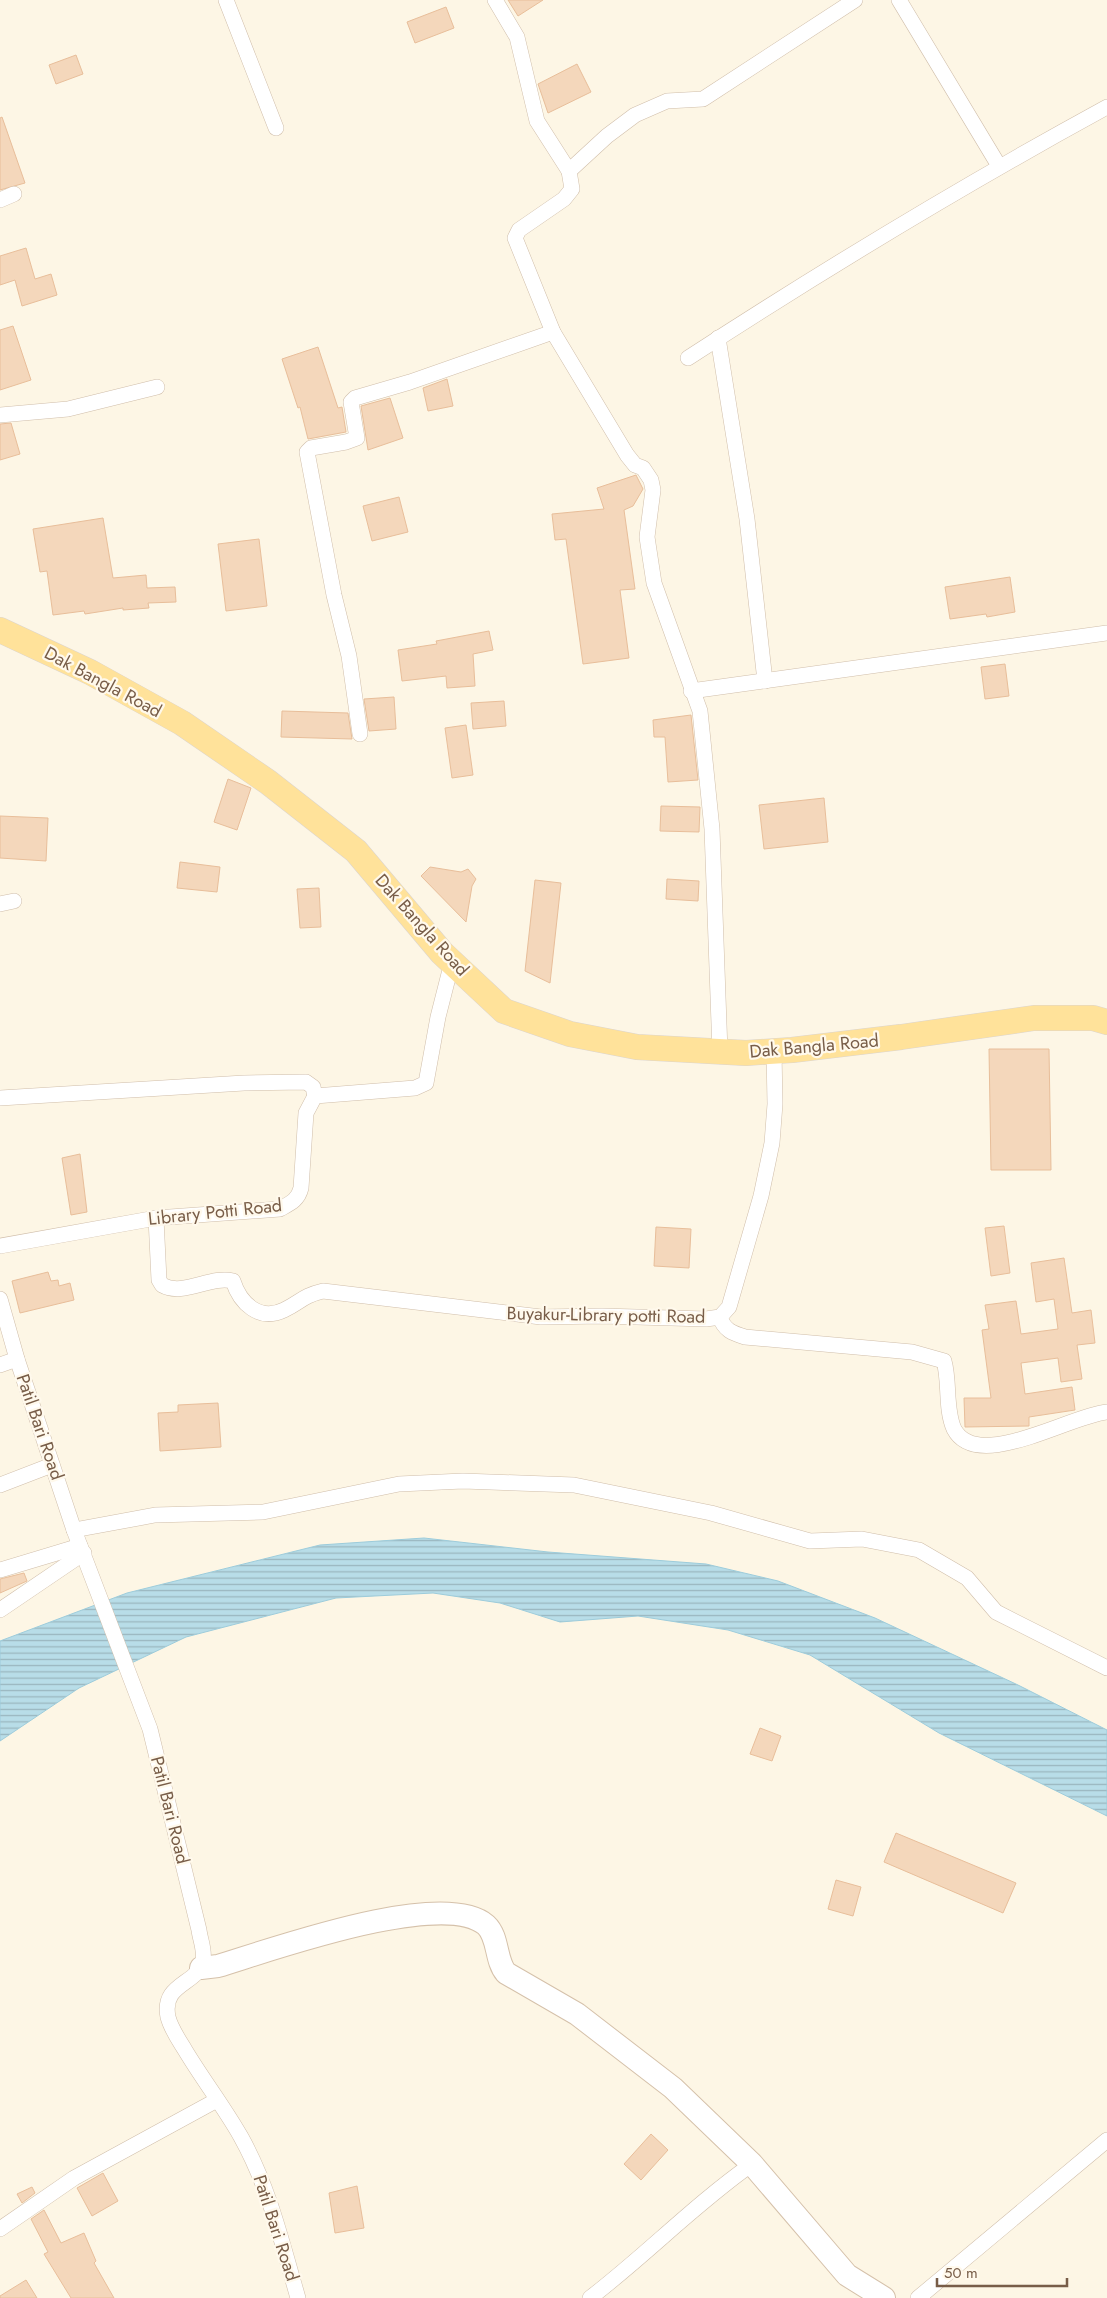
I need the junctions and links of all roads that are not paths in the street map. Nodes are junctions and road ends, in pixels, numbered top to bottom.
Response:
1 (226, 0) edge
2 (495, 0) edge
3 (855, 0) edge
4 (899, 0) edge
5 (1107, 107) edge
6 (276, 128) dead end
7 (999, 166) junction
8 (569, 171) junction
9 (553, 332) junction
10 (718, 338) junction
11 (688, 358) dead end
12 (157, 387) dead end
13 (0, 415) edge
14 (0, 630) edge
15 (1107, 632) edge
16 (765, 681) junction
17 (691, 691) junction
18 (360, 734) dead end
19 (452, 962) junction
20 (1107, 1022) edge
21 (720, 1052) junction
22 (774, 1052) junction
23 (315, 1096) junction
24 (0, 1098) edge
25 (156, 1218) junction
26 (0, 1246) edge
27 (0, 1299) edge
28 (720, 1317) junction
29 (17, 1359) junction
30 (0, 1365) edge
31 (1107, 1412) edge
32 (52, 1465) junction
33 (0, 1484) edge
34 (74, 1530) junction
35 (84, 1553) junction
36 (0, 1570) edge
37 (0, 1610) edge
38 (1107, 1668) edge
39 (201, 1968) junction
40 (217, 2100) junction
41 (1107, 2140) edge
42 (752, 2164) junction
43 (0, 2229) edge
44 (298, 2298) edge
45 (590, 2298) edge
46 (884, 2298) edge
47 (918, 2298) edge

1 - 6 street
2 - 8 street
3 - 8 street
4 - 7 street
5 - 7 street
7 - 10 street
8 - 9 street
9 - 17 street
9 - 18 street
10 - 11 street
10 - 16 street
12 - 13 street
14 - 19 main road, Dak Bangla Road
15 - 16 street
16 - 17 street
17 - 21 street
19 - 21 main road, Dak Bangla Road
19 - 23 street
20 - 22 main road, Dak Bangla Road
21 - 22 main road, Dak Bangla Road
22 - 28 street, Buyakur-Library potti Road
23 - 24 street
23 - 25 street, Library Potti Road
25 - 26 street, Library Potti Road
25 - 28 street, Buyakur-Library potti Road
27 - 29 street, Patil Bari Road
28 - 31 street
29 - 30 street
29 - 32 street, Patil Bari Road
32 - 33 street
32 - 34 street, Patil Bari Road
34 - 35 street, Patil Bari Road
34 - 38 street
35 - 36 street
35 - 37 street
35 - 39 street, Patil Bari Road
39 - 40 street, Patil Bari Road
39 - 42 street
40 - 43 street
40 - 44 street, Patil Bari Road
41 - 47 street
42 - 45 street
42 - 46 street

